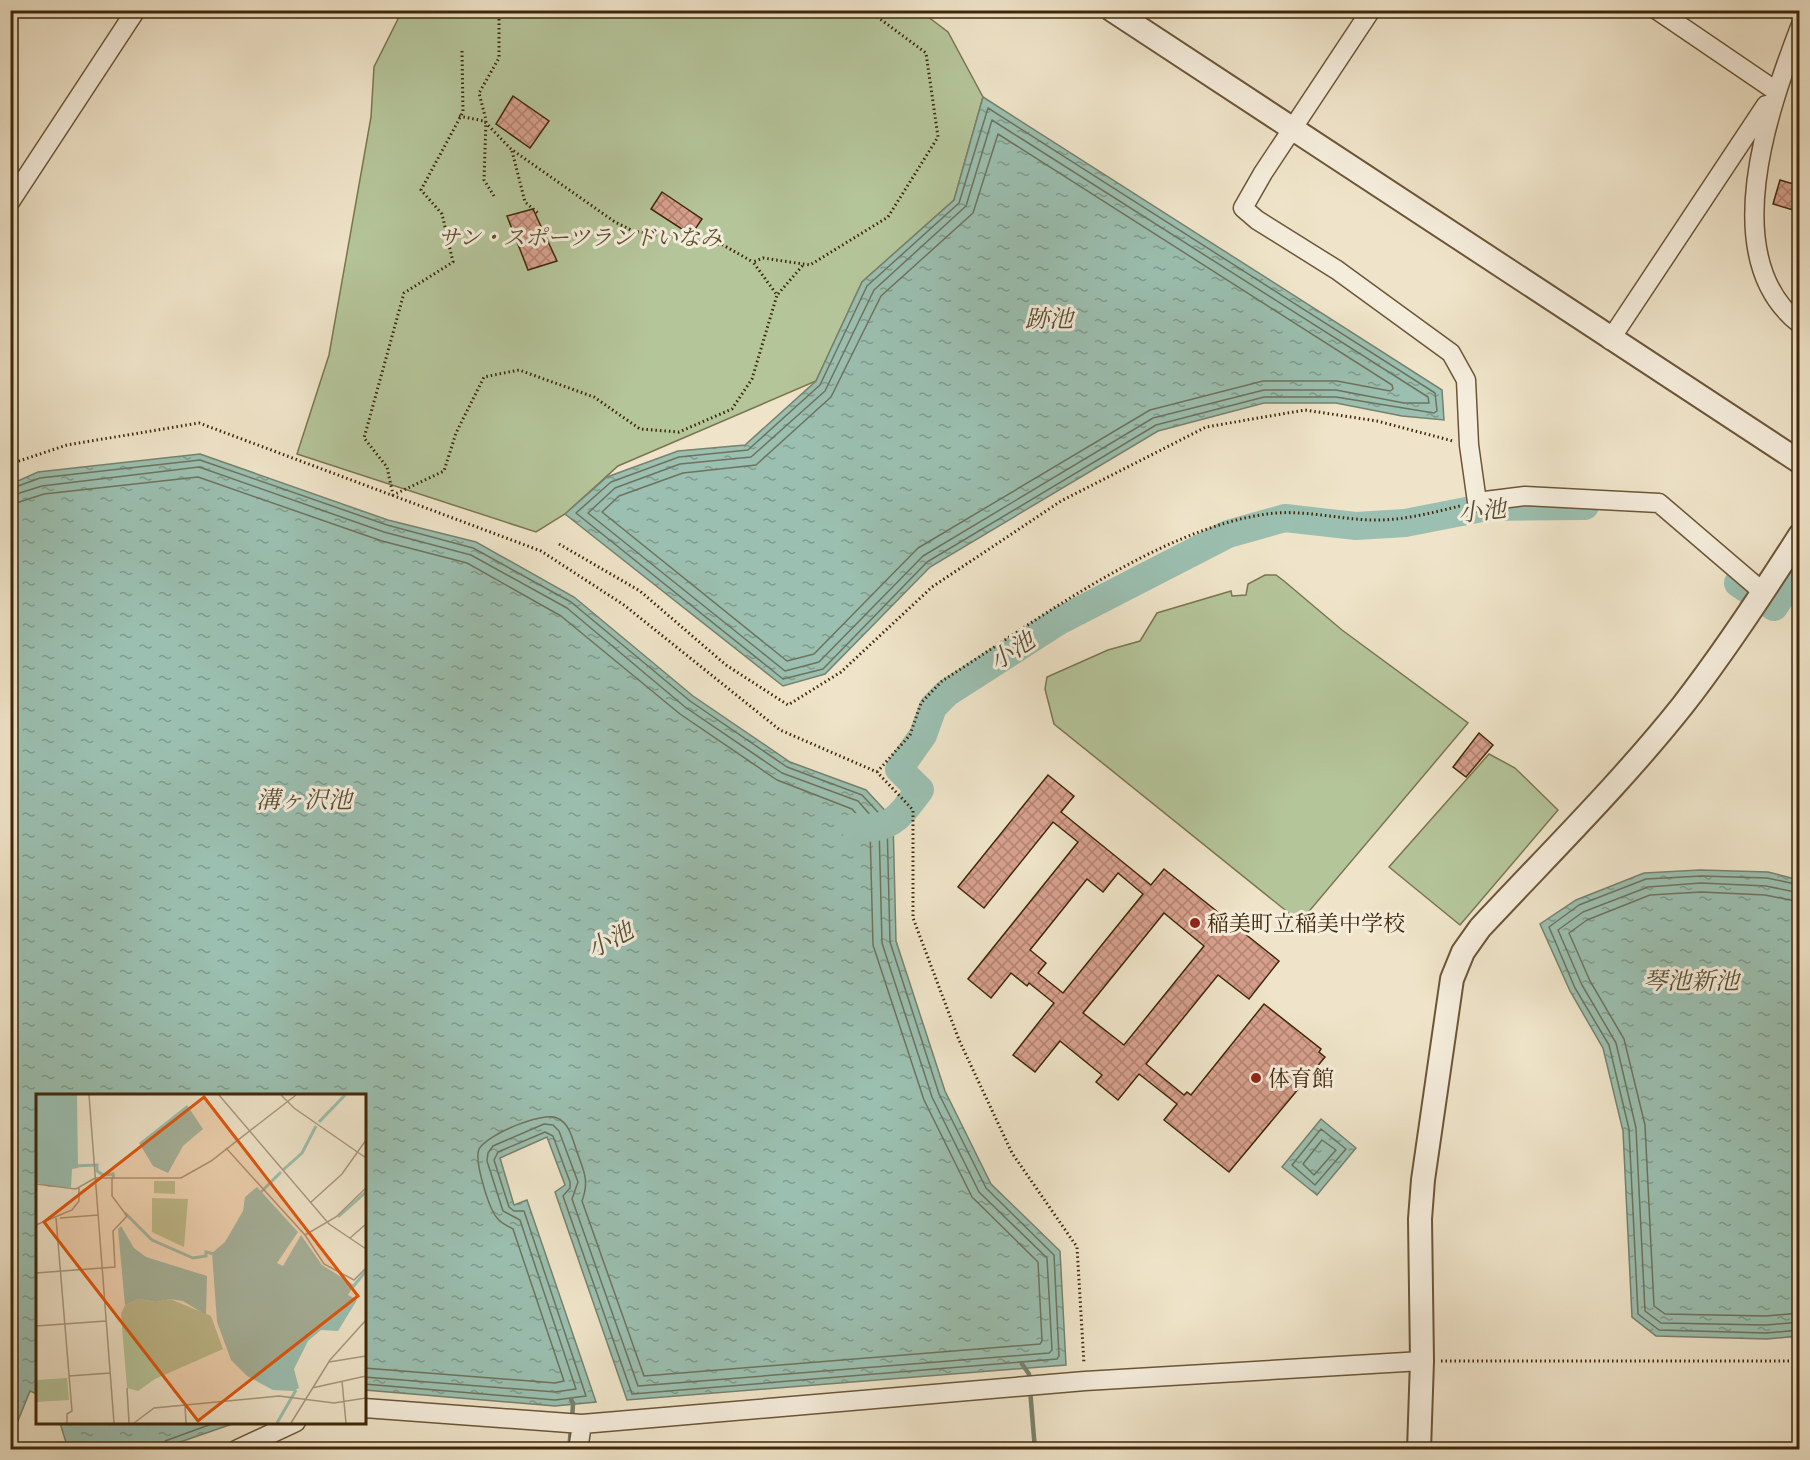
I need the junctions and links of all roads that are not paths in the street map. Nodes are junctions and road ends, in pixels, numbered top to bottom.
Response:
1 (136, 10) edge
2 (1112, 10) edge
3 (1371, 10) edge
4 (1657, 10) edge
5 (1800, 27) edge
6 (1776, 91) junction
7 (1293, 129) junction
8 (10, 202) edge
9 (1800, 324) edge
10 (1610, 340) junction
11 (1800, 462) edge
12 (1800, 535) edge
13 (1763, 592) junction
14 (1422, 1361) junction
15 (366, 1408) edge
16 (292, 1424) edge
17 (582, 1424) junction
18 (236, 1449) edge
19 (578, 1449) edge
20 (1419, 1449) edge

1 - 8 street
2 - 7 street
3 - 7 street
4 - 6 street
5 - 6 street
6 - 9 street
6 - 10 street
7 - 10 street
7 - 13 street
10 - 11 street
12 - 13 street
13 - 14 street
14 - 17 street
14 - 20 street
15 - 17 street
16 - 18 street
17 - 19 street

